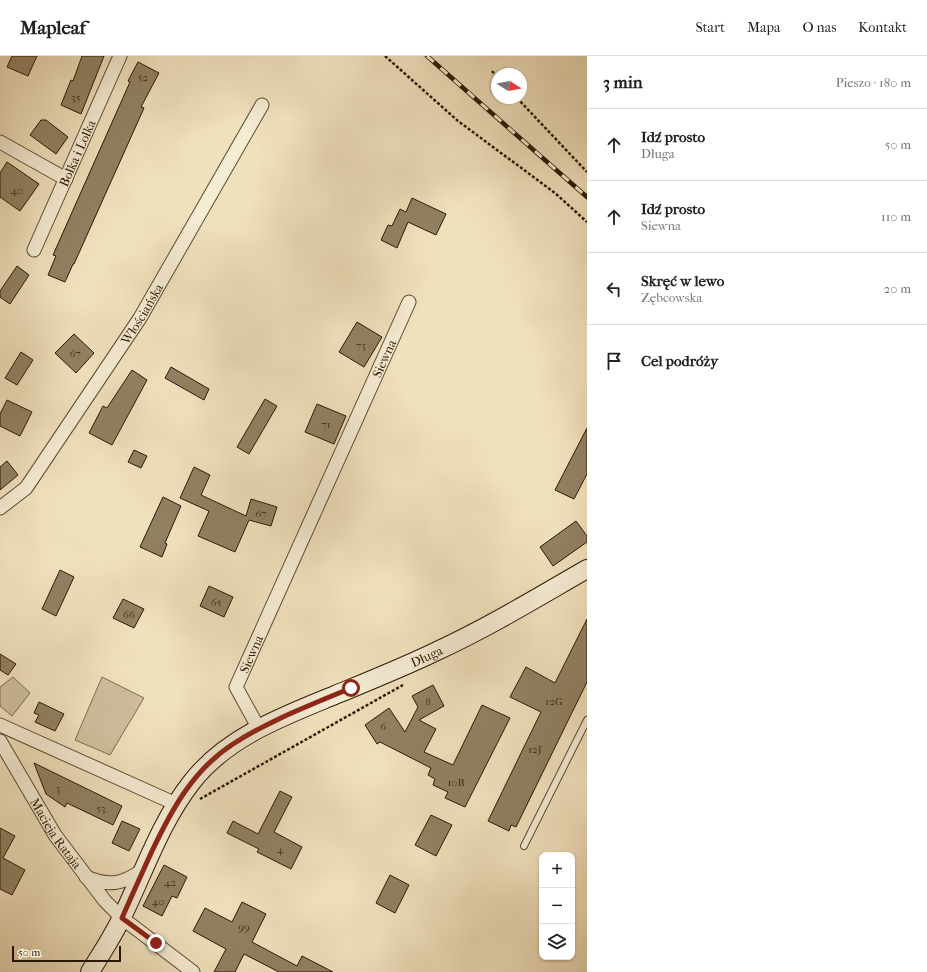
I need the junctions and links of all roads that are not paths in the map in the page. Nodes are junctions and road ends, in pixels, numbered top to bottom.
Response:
1 (120, 56) edge
2 (262, 105) dead end
3 (0, 142) edge
4 (66, 179) junction
5 (34, 250) dead end
6 (409, 302) dead end
7 (0, 508) edge
8 (587, 568) edge
9 (587, 720) edge
10 (0, 725) edge
11 (259, 729) junction
12 (0, 741) edge
13 (176, 804) junction
14 (524, 846) dead end
15 (144, 868) junction
16 (86, 877) junction
17 (122, 918) junction
18 (90, 972) edge
19 (193, 972) edge

1 - 4 street, Bolka i Lolka
2 - 7 street, Włościańska
3 - 4 street
4 - 5 street, Bolka i Lolka
6 - 11 street, Siewna
8 - 11 street, Długa
9 - 14 lane
10 - 13 street
11 - 13 street
12 - 16 street, Macieja Rataja
13 - 15 street
15 - 16 street
15 - 17 street
16 - 17 street, Macieja Rataja
17 - 18 street
17 - 19 street, Macieja Rataja

